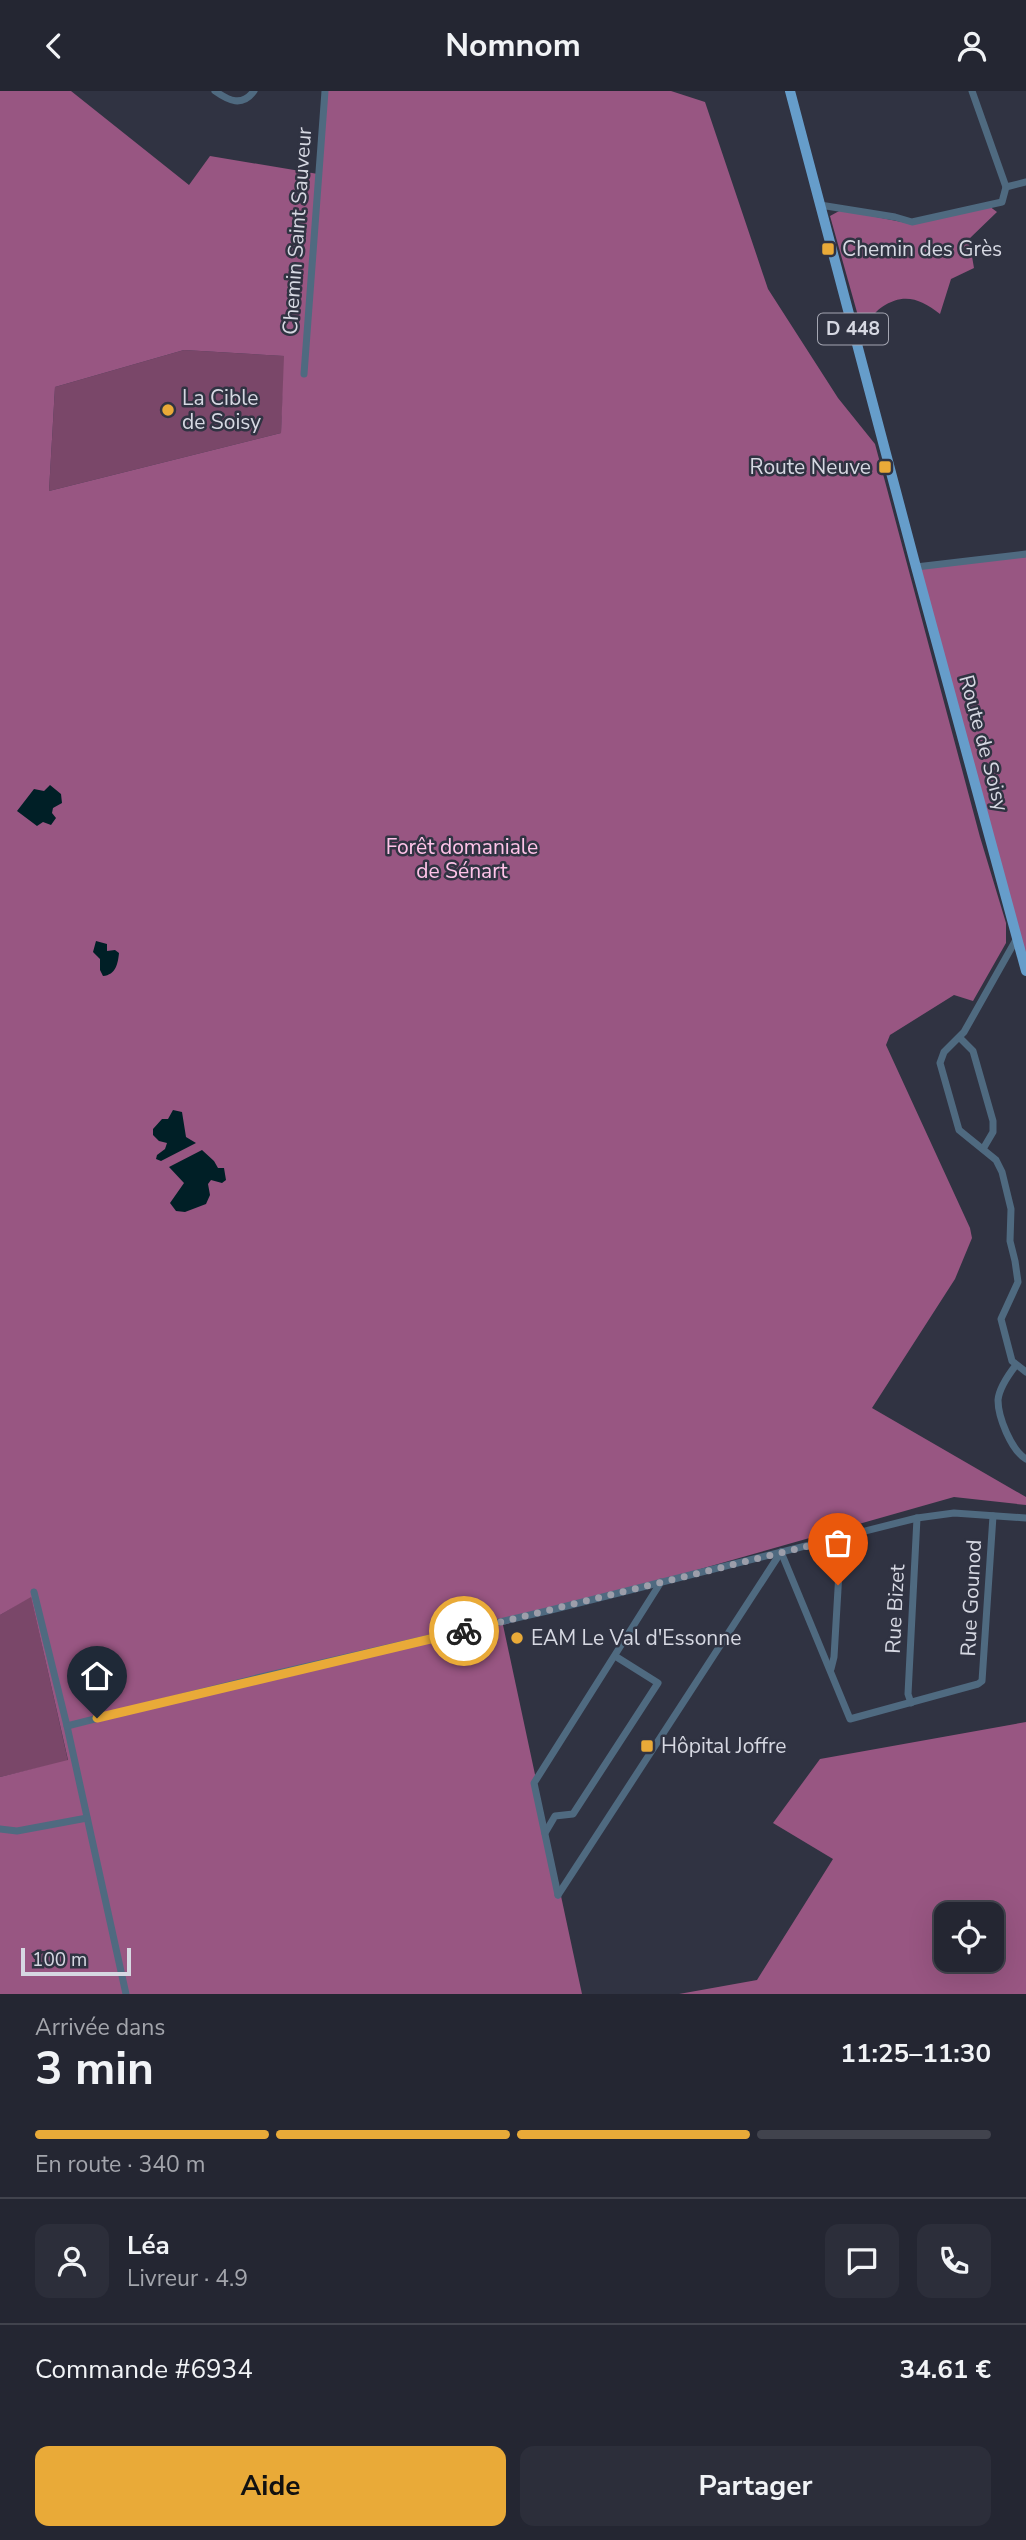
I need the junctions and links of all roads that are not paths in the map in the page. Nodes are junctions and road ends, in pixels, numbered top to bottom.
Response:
1 (215, 91) edge
2 (254, 91) edge
3 (325, 91) edge
4 (790, 91) edge
5 (972, 91) edge
6 (1026, 182) edge
7 (1006, 187) junction
8 (820, 205) junction
9 (303, 374) dead end
10 (1026, 554) edge
11 (916, 566) junction
12 (1017, 938) junction
13 (1026, 971) edge
14 (960, 1038) junction
15 (983, 1149) junction
16 (1016, 1366) junction
17 (1026, 1372) edge
18 (1026, 1459) edge
19 (993, 1516) junction
20 (917, 1518) junction
21 (1026, 1518) edge
22 (841, 1538) junction
23 (781, 1552) junction
24 (661, 1582) junction
25 (33, 1592) dead end
26 (615, 1656) junction
27 (830, 1671) junction
28 (911, 1703) junction
29 (67, 1726) junction
30 (87, 1818) junction
31 (0, 1829) edge
32 (545, 1833) junction
33 (126, 1994) edge

1 - 2 street
3 - 9 street, Chemin Saint Sauveur
4 - 8 main road, D 448
5 - 7 street
6 - 7 street
7 - 8 street
8 - 11 main road, D 448
10 - 11 street
11 - 12 main road, Route de Soisy / D 448
12 - 13 main road, Route de Soisy / D 448
12 - 14 street
14 - 15 street
14 - 15 street
15 - 16 street
16 - 17 street
16 - 18 street
19 - 20 street
19 - 21 street
19 - 28 street, Rue Gounod
20 - 22 street
20 - 28 street, Rue Bizet
22 - 23 street
22 - 27 street
23 - 24 street
23 - 27 street
23 - 32 street
24 - 26 street
24 - 29 street
25 - 29 street
26 - 32 street
26 - 32 street
27 - 28 street
29 - 30 street
30 - 31 street
30 - 33 street

